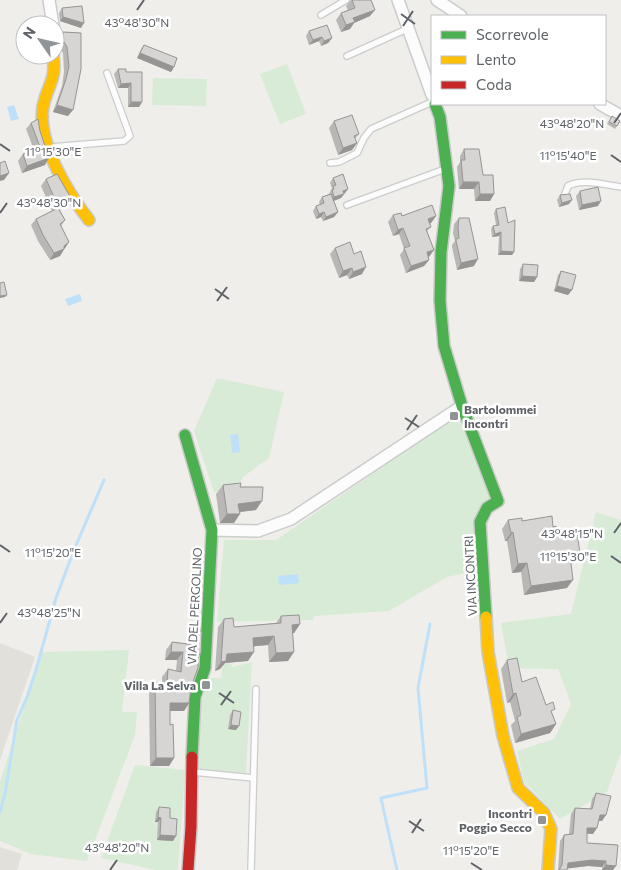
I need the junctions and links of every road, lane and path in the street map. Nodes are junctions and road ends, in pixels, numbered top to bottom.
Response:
1 (49, 0) edge
2 (346, 0) edge
3 (398, 0) edge
4 (437, 0) edge
5 (51, 15) edge
6 (320, 15) dead end
7 (460, 15) edge
8 (409, 28) junction
9 (347, 56) dead end
10 (54, 65) edge
11 (107, 73) dead end
12 (431, 92) edge
13 (431, 104) edge
14 (435, 105) edge
15 (602, 105) edge
16 (621, 116) edge
17 (49, 147) junction
18 (330, 162) dead end
19 (447, 168) junction
20 (621, 187) edge
21 (565, 194) edge
22 (347, 206) dead end
23 (88, 220) dead end
24 (462, 406) junction
25 (185, 435) dead end
26 (212, 530) junction
27 (256, 688) dead end
28 (191, 772) junction
29 (254, 778) junction
30 (188, 870) edge
31 (251, 870) edge
32 (548, 870) edge

1 - 5 street
2 - 6 lane
3 - 8 street
4 - 7 street
8 - 9 lane
8 - 12 street
10 - 17 street
11 - 17 lane
13 - 18 lane
14 - 19 street, VIA INCONTRI
15 - 16 street
17 - 23 street
19 - 22 lane
19 - 24 street, VIA INCONTRI
20 - 21 lane
24 - 26 street
24 - 32 street, VIA INCONTRI
25 - 26 street, VIA DEL PERGOLINO
26 - 28 street, VIA DEL PERGOLINO
27 - 29 lane
28 - 29 lane
28 - 30 street, VIA DEL PERGOLINO
29 - 31 lane

